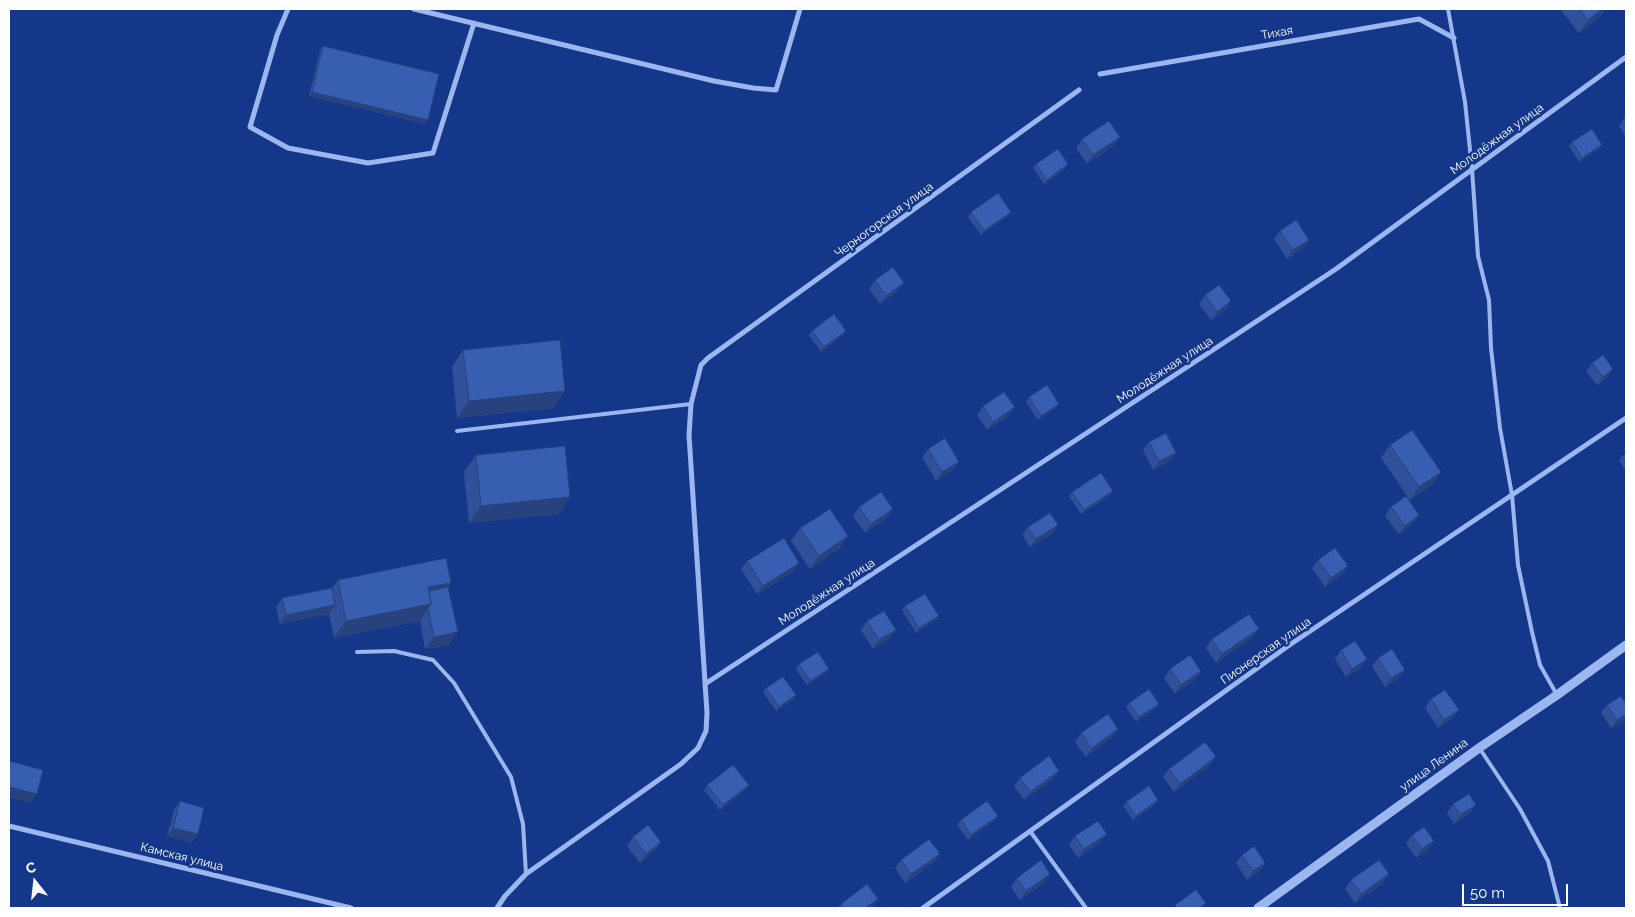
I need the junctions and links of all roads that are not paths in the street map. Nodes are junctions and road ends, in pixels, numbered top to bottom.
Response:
1 (288, 9) edge
2 (414, 9) edge
3 (800, 9) edge
4 (1454, 9) edge
5 (1449, 11) edge
6 (474, 23) junction
7 (1454, 38) junction
8 (1626, 57) edge
9 (1100, 74) dead end
10 (1079, 90) dead end
11 (1472, 169) junction
12 (691, 404) junction
13 (1626, 418) edge
14 (457, 432) dead end
15 (1512, 495) junction
16 (1626, 645) edge
17 (357, 652) dead end
18 (705, 684) junction
19 (1557, 695) junction
20 (1480, 748) junction
21 (9, 826) edge
22 (1030, 832) junction
23 (526, 874) junction
24 (351, 908) edge
25 (497, 908) edge
26 (923, 908) edge
27 (1086, 908) edge
28 (1258, 908) edge
29 (1560, 908) edge

1 - 6 street
2 - 6 street
3 - 6 street
4 - 5 lane
5 - 7 lane
7 - 9 street, Тихая
7 - 11 lane
8 - 11 street, Молодёжная улица
10 - 12 street, Черногорская улица
11 - 15 lane
11 - 18 street, Молодёжная улица
12 - 14 lane
12 - 18 street
13 - 15 street, Пионерская улица
15 - 19 lane
15 - 22 street, Пионерская улица
16 - 19 street, улица Ленина
17 - 23 lane
18 - 23 street
19 - 20 street, улица Ленина
20 - 28 street, улица Ленина
20 - 29 lane
21 - 24 street, Камская улица
22 - 26 street, Пионерская улица
22 - 27 lane
23 - 25 street

